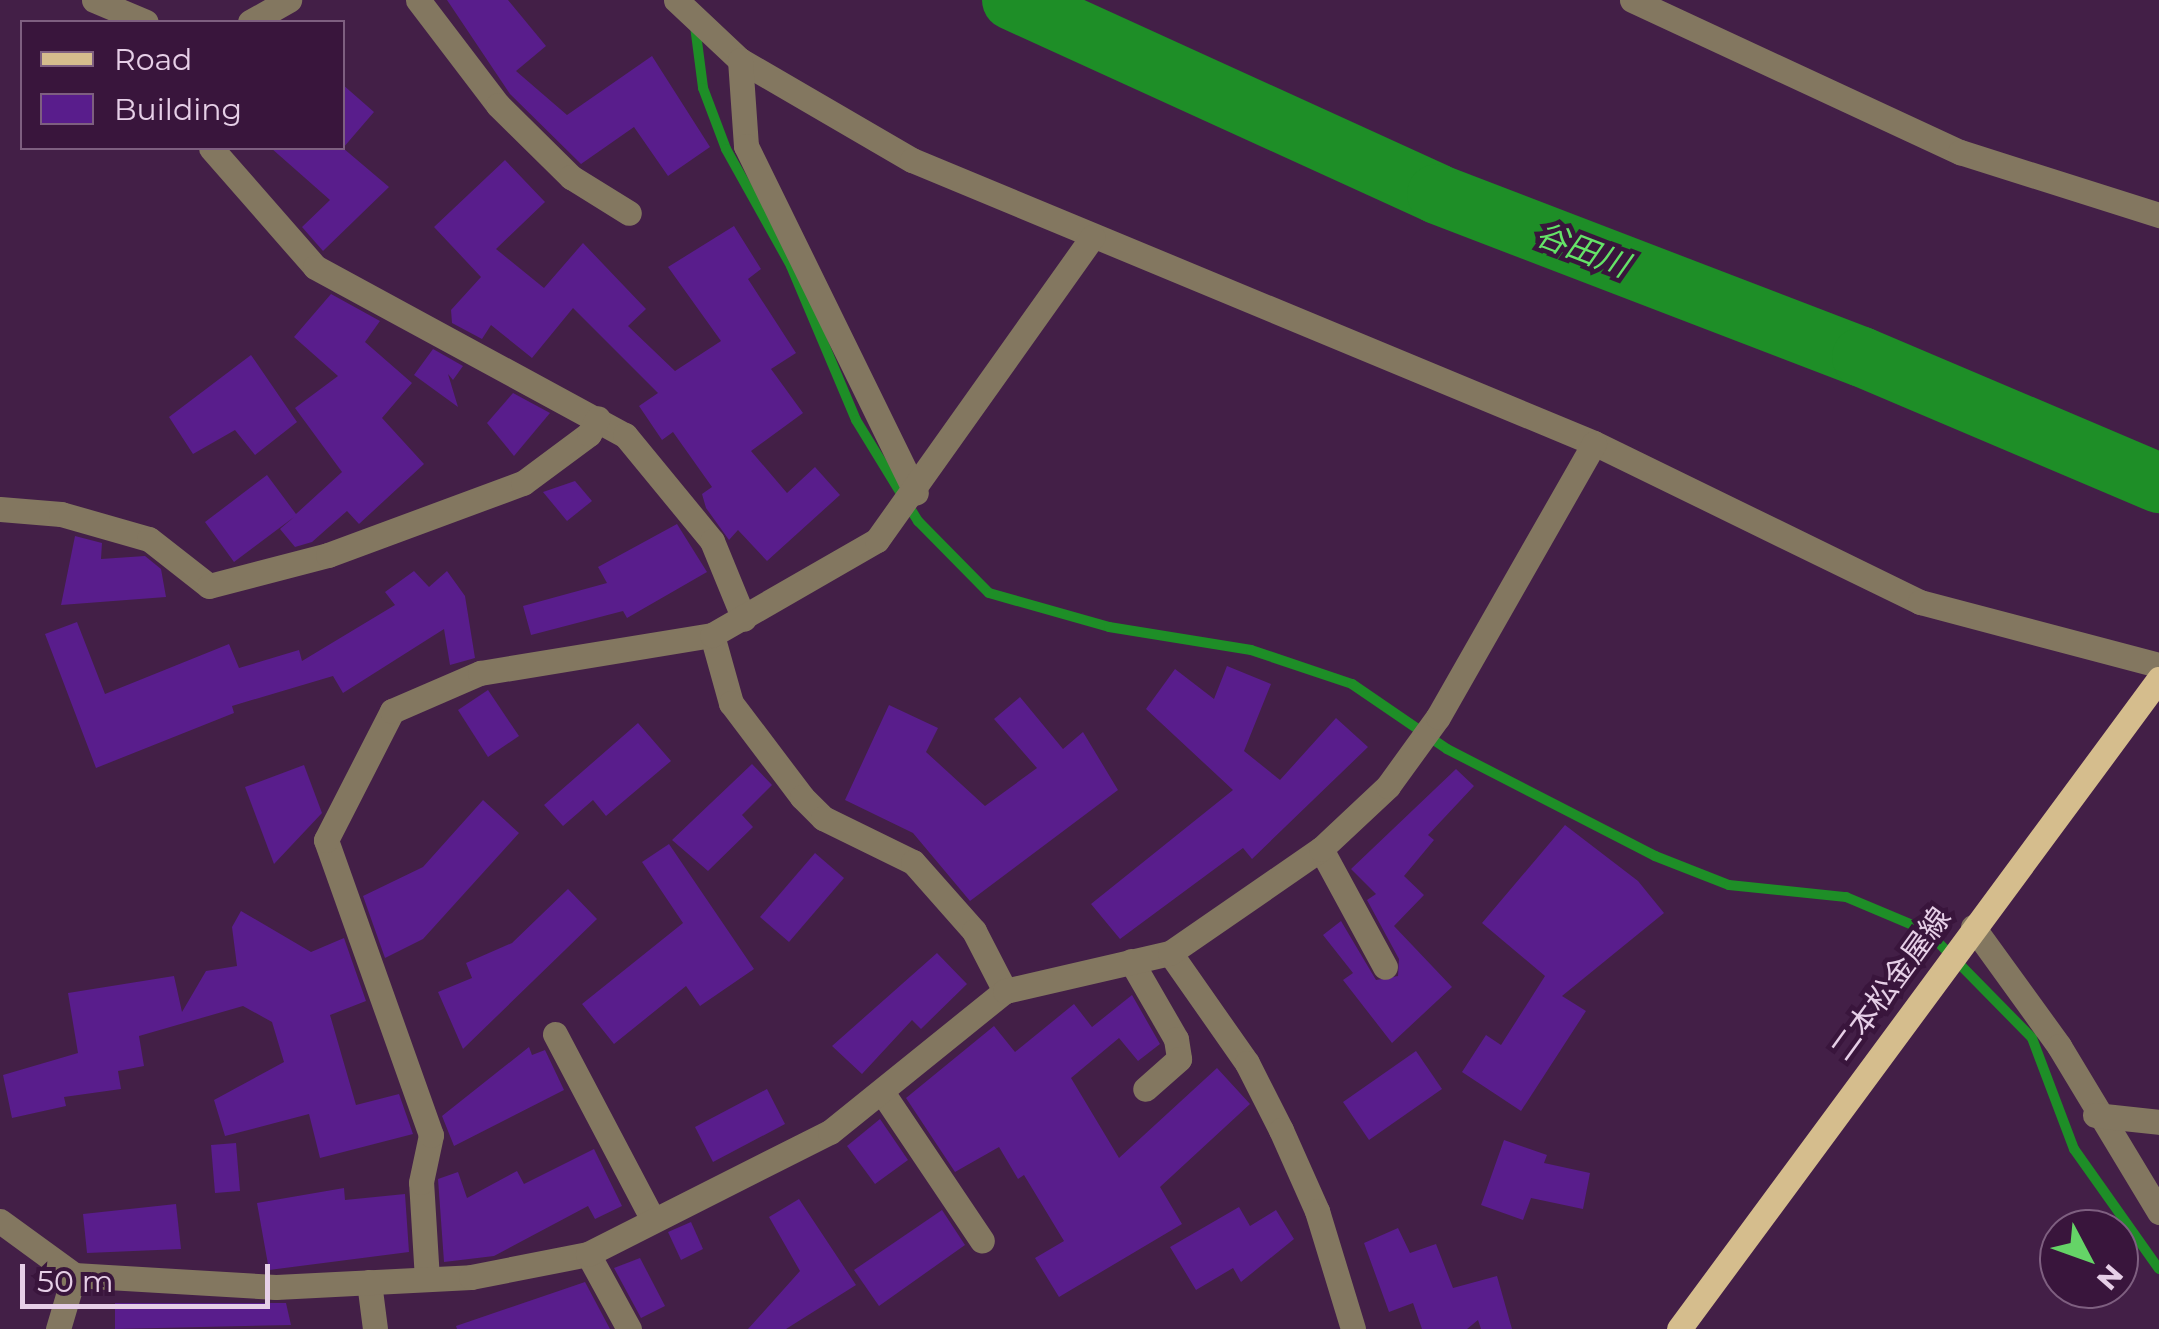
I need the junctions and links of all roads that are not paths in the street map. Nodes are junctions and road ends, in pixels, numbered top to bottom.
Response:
1 (94, 0) edge
2 (290, 0) edge
3 (418, 0) edge
4 (676, 0) edge
5 (1632, 0) edge
6 (141, 20) edge
7 (254, 20) edge
8 (740, 60) junction
9 (213, 150) edge
10 (628, 213) dead end
11 (2159, 215) edge
12 (1092, 237) junction
13 (598, 418) junction
14 (1594, 442) junction
15 (916, 493) junction
16 (0, 509) edge
17 (744, 619) junction
18 (712, 635) junction
19 (2159, 665) edge
20 (2159, 679) edge
21 (1321, 849) junction
22 (1973, 927) junction
23 (1170, 953) junction
24 (1132, 961) junction
25 (1385, 968) dead end
26 (1005, 991) junction
27 (555, 1034) dead end
28 (1145, 1089) dead end
29 (882, 1092) junction
30 (2095, 1115) junction
31 (2159, 1122) edge
32 (2159, 1212) edge
33 (0, 1220) edge
34 (653, 1220) junction
35 (982, 1240) dead end
36 (588, 1254) junction
37 (74, 1274) junction
38 (427, 1279) junction
39 (369, 1282) junction
40 (58, 1329) edge
41 (374, 1329) edge
42 (629, 1329) edge
43 (1353, 1329) edge
44 (1679, 1329) edge

1 - 6 street
2 - 7 street
3 - 10 street
4 - 8 street
5 - 11 street
8 - 12 street
8 - 15 street
9 - 13 street
12 - 14 street
12 - 15 street
13 - 16 street
13 - 17 street
14 - 19 street
14 - 21 street
15 - 17 street
17 - 18 street
18 - 26 street
18 - 38 street
20 - 22 main road, 二本松金屋線
21 - 23 street
21 - 25 street
22 - 30 street
22 - 44 main road, 二本松金屋線
23 - 24 street
23 - 43 street
24 - 26 street
24 - 28 street
26 - 29 street
27 - 34 street
29 - 34 street
29 - 35 street
30 - 31 street
30 - 32 street
33 - 37 street
34 - 36 street
36 - 38 street
36 - 42 street
37 - 39 street
37 - 40 street
38 - 39 street
39 - 41 street

